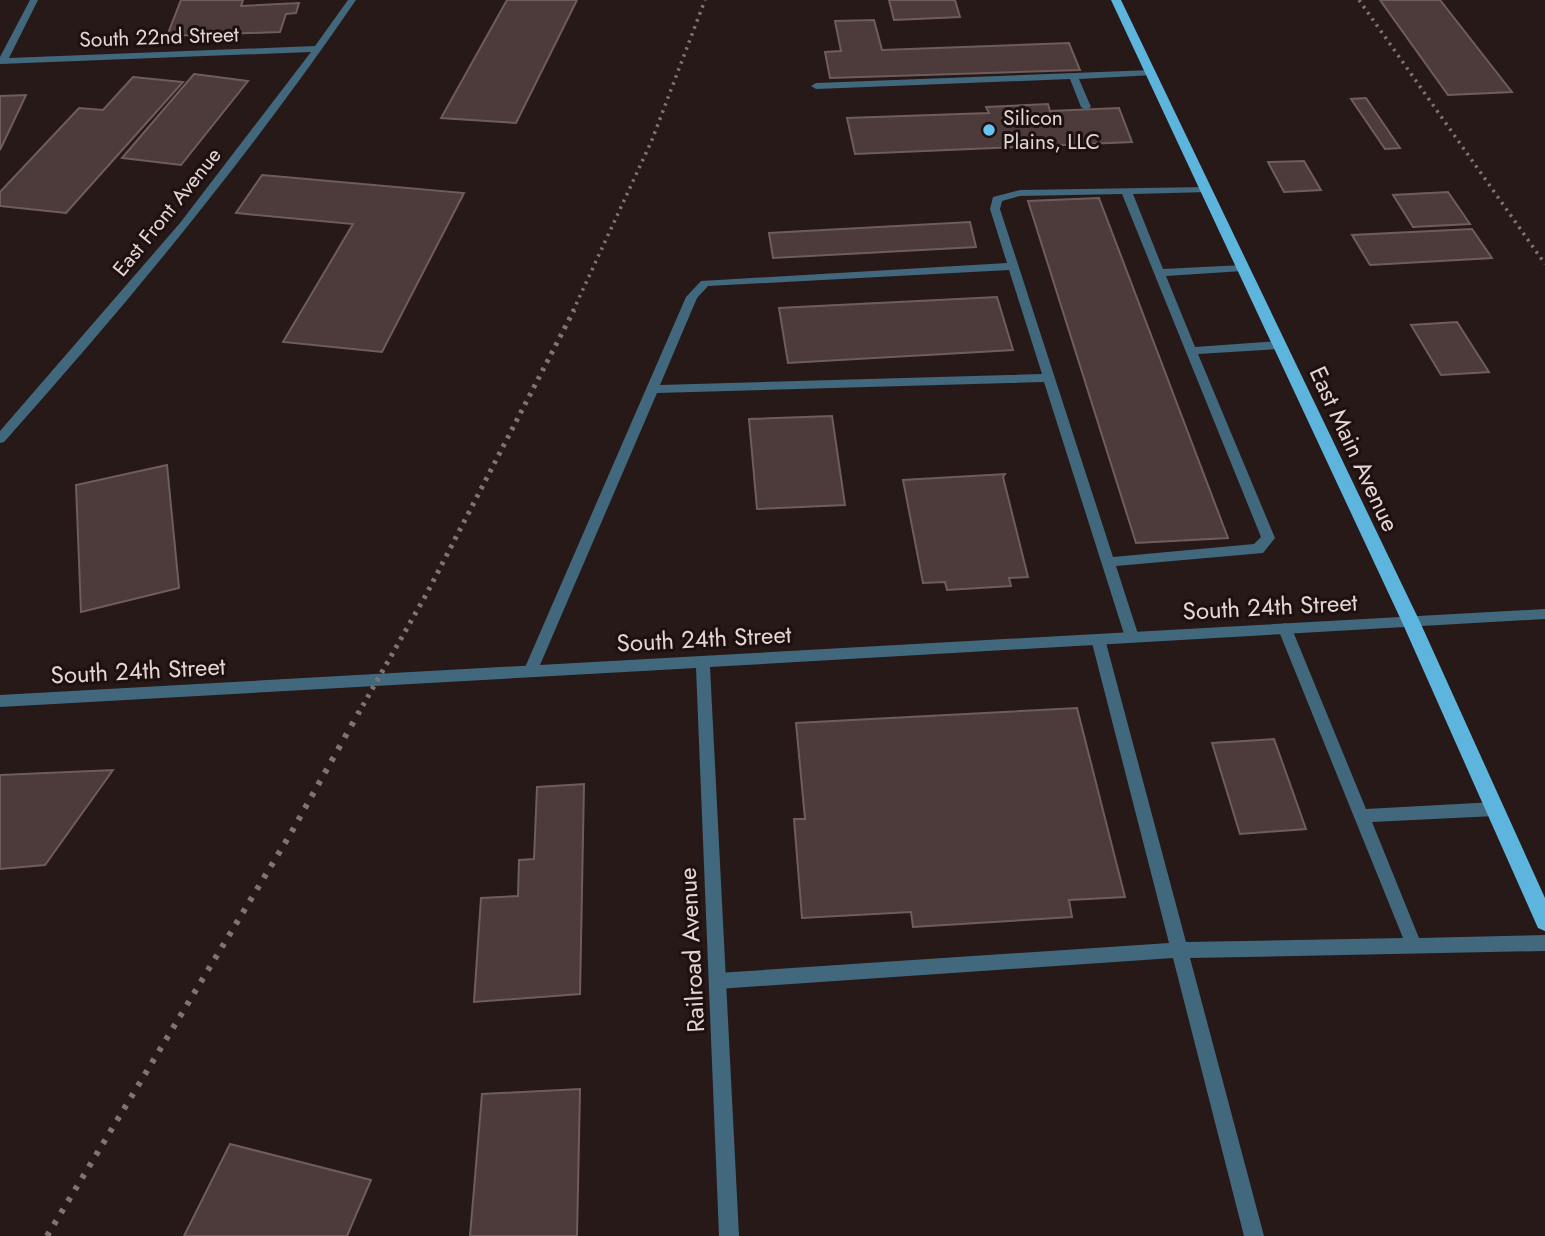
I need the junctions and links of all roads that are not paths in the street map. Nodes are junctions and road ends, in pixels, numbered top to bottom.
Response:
1 (34, 0) edge
2 (352, 0) edge
3 (1116, 0) edge
4 (319, 49) junction
5 (2, 61) edge
6 (1151, 73) junction
7 (1073, 76) junction
8 (816, 86) dead end
9 (1086, 107) dead end
10 (1206, 190) junction
11 (1126, 191) junction
12 (1013, 266) junction
13 (1243, 268) junction
14 (1159, 273) junction
15 (1280, 345) junction
16 (1191, 351) junction
17 (1049, 378) junction
18 (652, 389) junction
19 (0, 439) edge
20 (1109, 562) junction
21 (1545, 614) edge
22 (1410, 622) junction
23 (1286, 629) junction
24 (1132, 638) junction
25 (1098, 639) junction
26 (703, 661) junction
27 (530, 672) junction
28 (0, 701) edge
29 (1495, 809) junction
30 (1362, 816) junction
31 (1545, 921) edge
32 (1545, 943) edge
33 (1414, 945) junction
34 (1179, 950) junction
35 (718, 981) junction
36 (729, 1236) edge
37 (1254, 1236) edge

1 - 5 street
2 - 4 street, East Front Avenue
3 - 6 main road, East Main Avenue
4 - 5 street, South 22nd Street
4 - 19 street, East Front Avenue
6 - 7 street
6 - 10 main road, East Main Avenue
7 - 8 street
7 - 9 street
10 - 11 street
10 - 13 main road, East Main Avenue
11 - 12 street
11 - 14 street
12 - 17 street
12 - 18 street
13 - 14 street
13 - 15 main road, East Main Avenue
14 - 16 street
15 - 16 street
15 - 22 main road, East Main Avenue
16 - 20 street
17 - 18 street
17 - 20 street
18 - 27 street
20 - 24 street
21 - 22 street, South 24th Street
22 - 23 street, South 24th Street
22 - 29 main road, East Main Avenue
23 - 24 street, South 24th Street
23 - 30 street
24 - 25 street, South 24th Street
25 - 26 street, South 24th Street
25 - 34 street
26 - 27 street, South 24th Street
26 - 35 street, Railroad Avenue
27 - 28 street, South 24th Street
29 - 30 street
29 - 31 main road, East Main Avenue
30 - 33 street
32 - 33 street
33 - 34 street
34 - 35 street
34 - 37 street
35 - 36 street, Railroad Avenue

